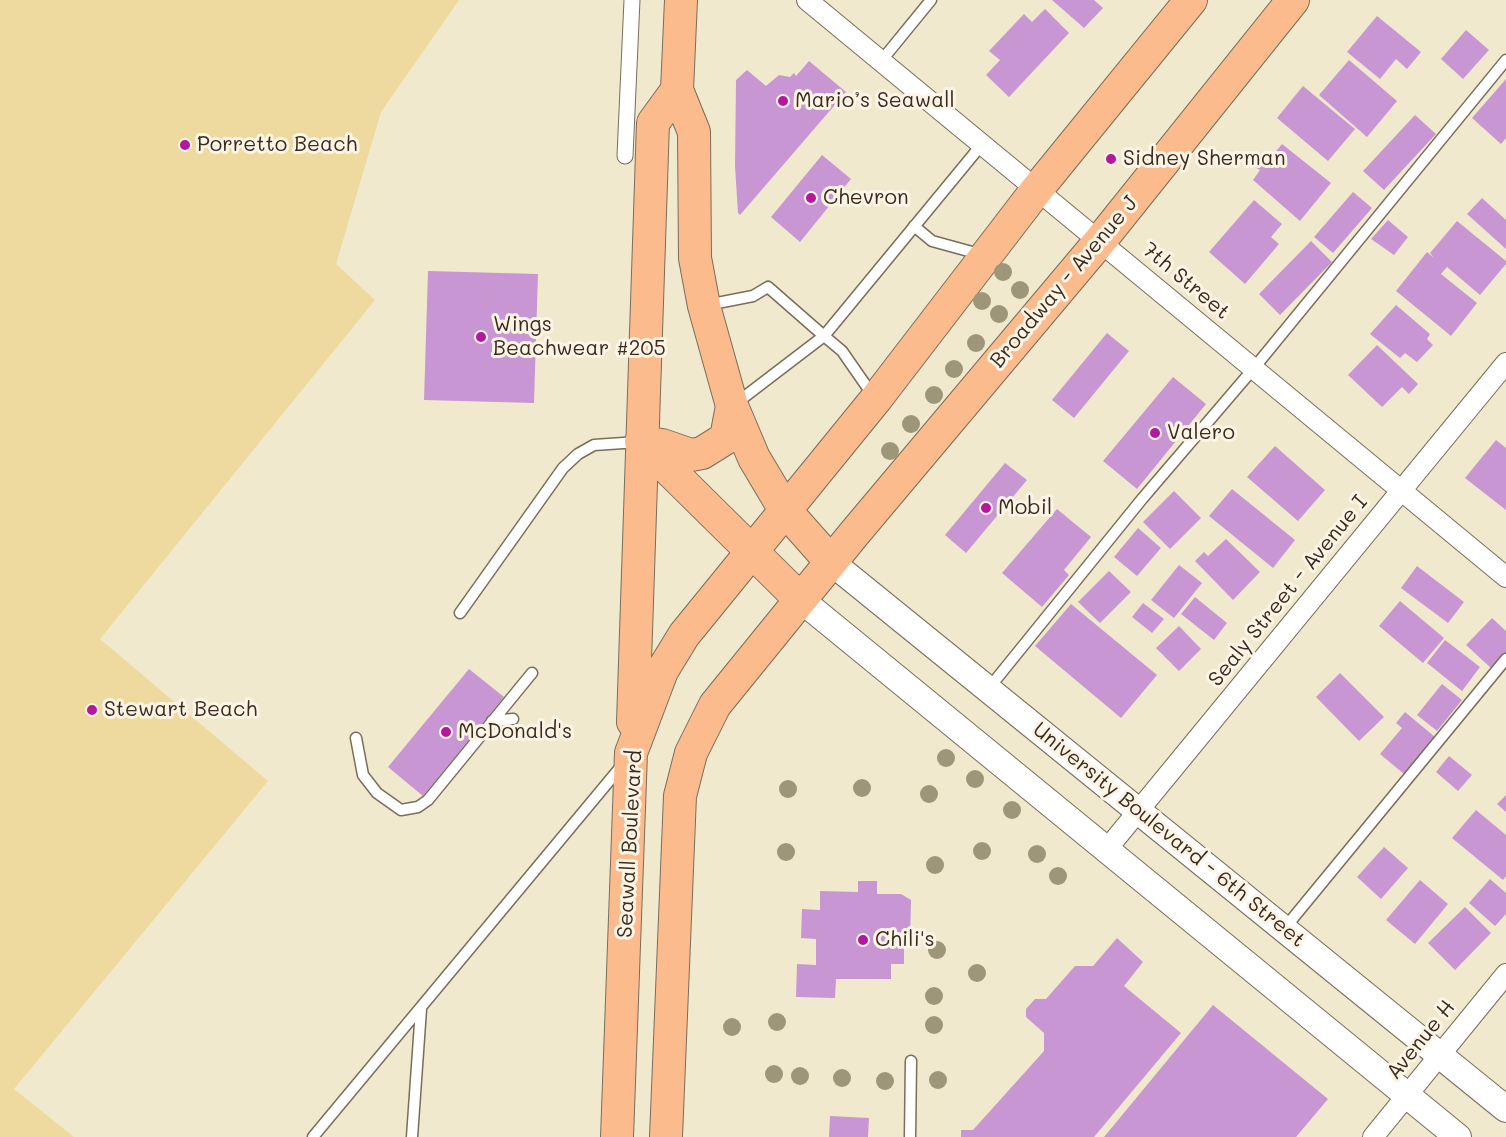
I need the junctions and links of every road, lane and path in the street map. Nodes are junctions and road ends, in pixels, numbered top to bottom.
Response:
1 (632, 0) edge
2 (681, 0) edge
3 (807, 0) edge
4 (931, 0) edge
5 (1191, 0) edge
6 (1293, 0) edge
7 (882, 60) junction
8 (1506, 60) edge
9 (677, 90) junction
10 (983, 143) junction
11 (626, 156) dead end
12 (1038, 188) junction
13 (914, 226) junction
14 (1100, 241) junction
15 (986, 255) junction
16 (704, 306) junction
17 (824, 336) junction
18 (1506, 363) edge
19 (1254, 368) junction
20 (876, 399) junction
21 (732, 406) junction
22 (641, 442) junction
23 (1402, 490) junction
24 (785, 510) junction
25 (752, 551) junction
26 (831, 562) junction
27 (1506, 577) edge
28 (800, 599) junction
29 (460, 613) dead end
30 (1506, 659) edge
31 (532, 673) dead end
32 (989, 688) junction
33 (513, 719) dead end
34 (492, 721) junction
35 (356, 738) dead end
36 (631, 753) junction
37 (1139, 810) junction
38 (1107, 849) junction
39 (1284, 929) junction
40 (1506, 974) edge
41 (421, 1009) junction
42 (1439, 1056) junction
43 (911, 1061) dead end
44 (1407, 1095) junction
45 (1506, 1109) edge
46 (313, 1137) edge
47 (412, 1137) edge
48 (617, 1137) edge
49 (666, 1137) edge
50 (910, 1137) edge
51 (1373, 1137) edge
52 (1458, 1137) edge

1 - 11 street
2 - 9 main road
3 - 7 street, 7th Street
4 - 7 lane
5 - 12 main road
6 - 14 main road, Broadway - Avenue J
7 - 10 street, 7th Street
8 - 19 lane
9 - 16 main road
9 - 22 main road
10 - 12 street, 7th Street
10 - 13 lane
12 - 14 street, 7th Street
12 - 15 main road
13 - 15 lane
13 - 17 lane
14 - 19 street, 7th Street
14 - 26 main road, Broadway - Avenue J
15 - 20 main road
16 - 17 lane
16 - 21 main road
17 - 20 lane
17 - 21 lane
18 - 23 street, Sealy Street - Avenue I
19 - 23 street, 7th Street
19 - 32 lane
20 - 24 main road
21 - 22 main road
21 - 24 main road
22 - 25 main road
22 - 29 lane
22 - 36 main road
23 - 27 street, 7th Street
23 - 37 street, Sealy Street - Avenue I
24 - 25 main road
24 - 26 main road
25 - 28 main road
25 - 36 main road, Seawall Boulevard
26 - 28 main road
26 - 32 street, University Boulevard - 6th Street
28 - 38 street
28 - 49 main road
30 - 39 lane
31 - 34 lane
32 - 37 street, University Boulevard - 6th Street
33 - 34 lane
34 - 35 lane
36 - 41 lane
36 - 48 main road, Seawall Boulevard
37 - 38 street, Sealy Street - Avenue I
37 - 39 street, University Boulevard - 6th Street
38 - 44 street
39 - 42 street, University Boulevard - 6th Street
40 - 42 street, Avenue H
41 - 46 lane
41 - 47 lane
42 - 44 street, Avenue H
42 - 45 street, University Boulevard - 6th Street
43 - 50 lane
44 - 51 street, Avenue H
44 - 52 street

